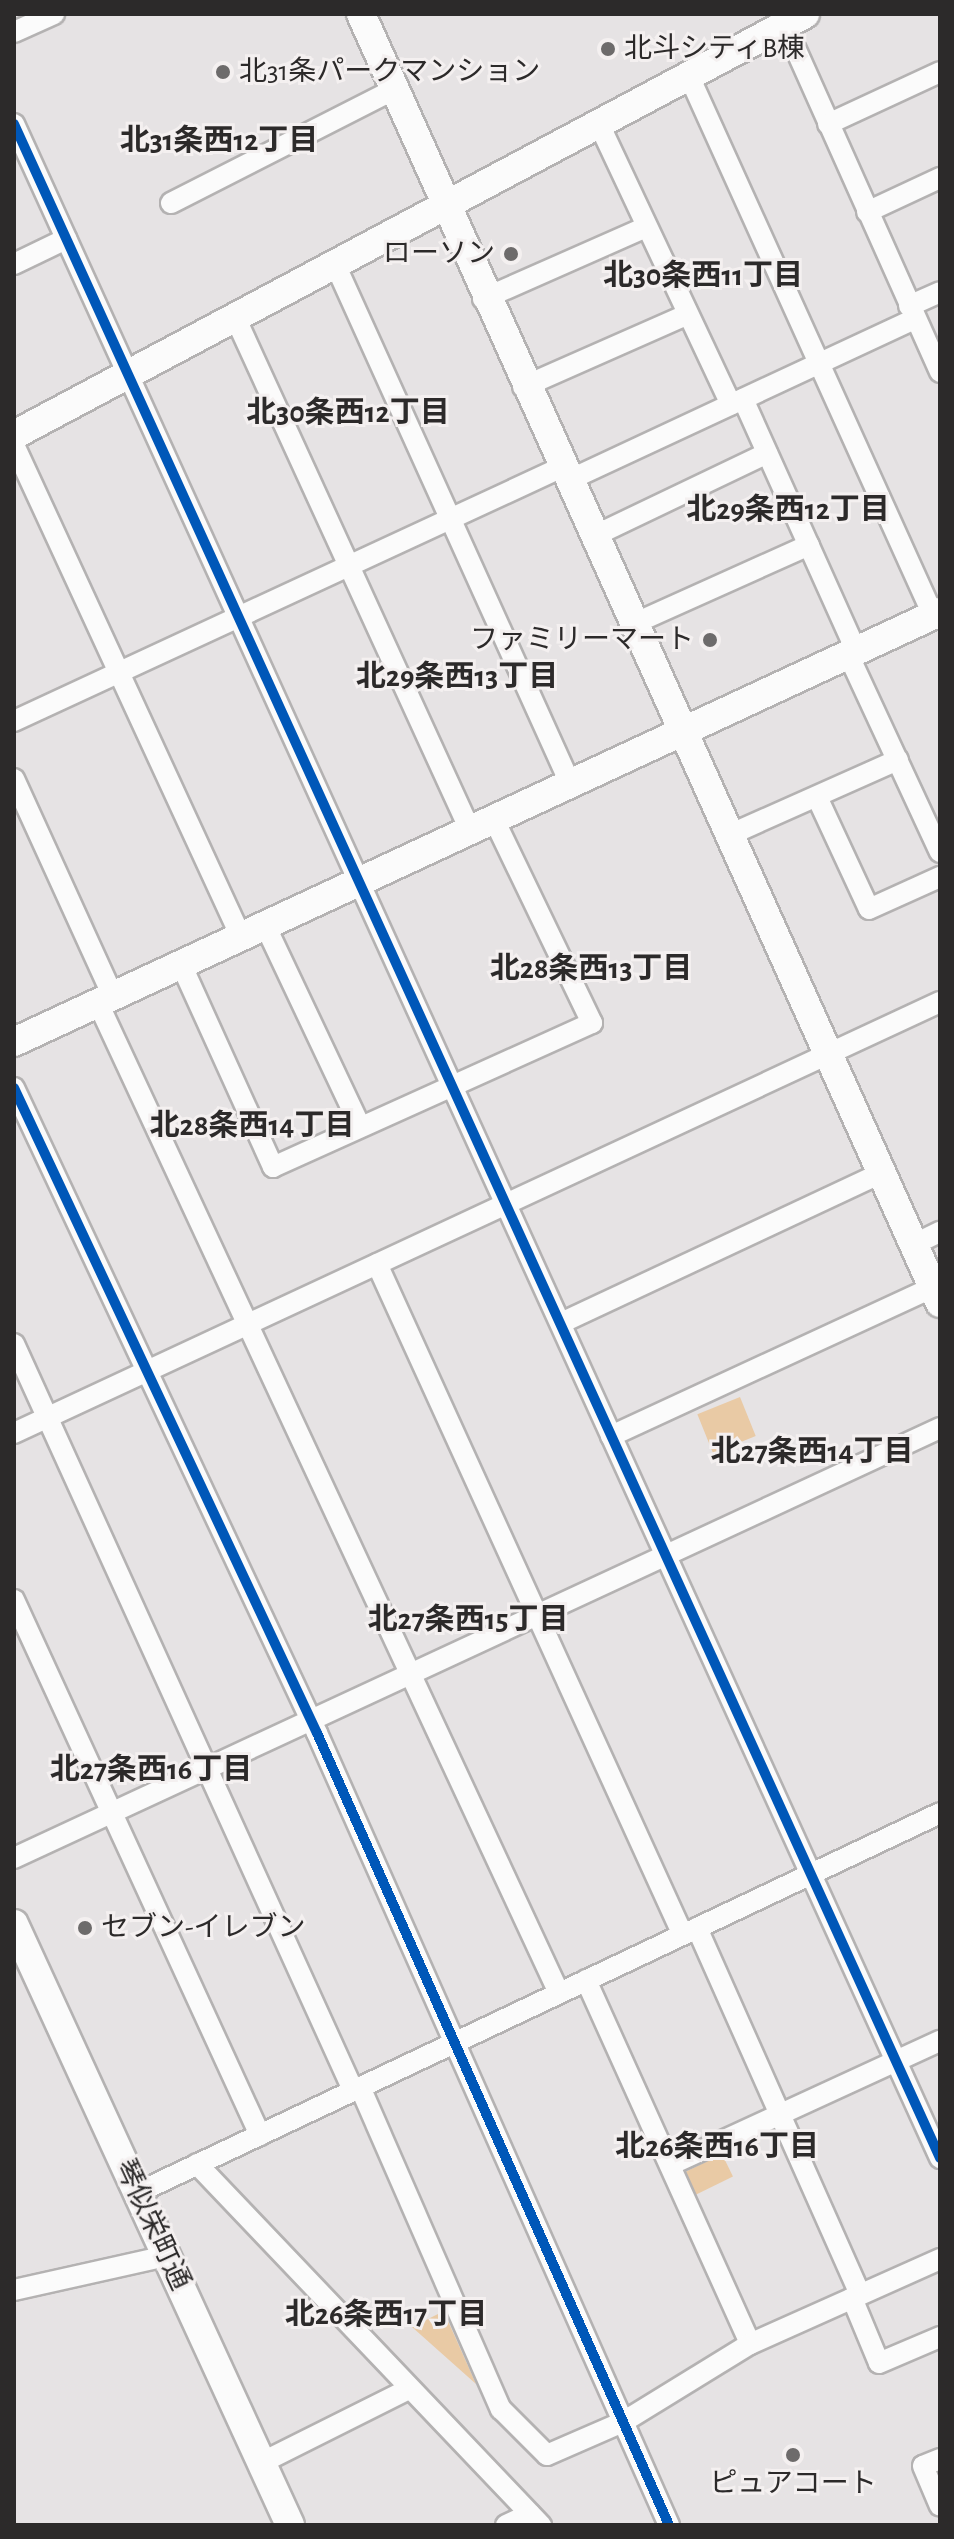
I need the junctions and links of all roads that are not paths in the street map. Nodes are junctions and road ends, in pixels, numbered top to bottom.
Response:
1 (54, 14) edge
2 (361, 14) edge
3 (790, 18) edge
4 (14, 32) edge
5 (940, 72) edge
6 (689, 76) junction
7 (395, 89) junction
8 (599, 124) junction
9 (828, 124) junction
10 (15, 131) edge
11 (940, 178) edge
12 (171, 203) dead end
13 (445, 206) junction
14 (867, 212) junction
15 (646, 227) junction
16 (66, 239) junction
17 (14, 264) edge
18 (335, 264) junction
19 (940, 292) edge
20 (483, 299) junction
21 (912, 312) junction
22 (686, 315) junction
23 (235, 317) junction
24 (819, 363) junction
25 (940, 372) edge
26 (127, 374) junction
27 (523, 387) junction
28 (737, 402) junction
29 (14, 435) edge
30 (14, 445) edge
31 (767, 453) junction
32 (564, 474) junction
33 (450, 519) junction
34 (592, 537) junction
35 (809, 545) junction
36 (350, 565) junction
37 (937, 613) edge
38 (238, 617) junction
39 (631, 625) junction
40 (852, 652) junction
41 (118, 673) junction
42 (14, 721) edge
43 (680, 732) junction
44 (898, 760) junction
45 (14, 779) edge
46 (570, 783) junction
47 (817, 797) junction
48 (933, 818) edge
49 (482, 824) junction
50 (727, 836) junction
51 (940, 852) edge
52 (940, 877) edge
53 (359, 882) junction
54 (253, 931) junction
55 (181, 964) junction
56 (106, 1000) junction
57 (940, 1002) edge
58 (14, 1042) edge
59 (827, 1054) junction
60 (452, 1086) junction
61 (14, 1088) edge
62 (360, 1126) junction
63 (881, 1173) junction
64 (506, 1204) junction
65 (940, 1232) edge
66 (913, 1245) junction
67 (377, 1264) junction
68 (936, 1295) edge
69 (250, 1323) junction
70 (561, 1323) junction
71 (14, 1344) edge
72 (150, 1369) junction
73 (47, 1417) junction
74 (940, 1428) edge
75 (14, 1433) edge
76 (611, 1436) junction
77 (667, 1554) junction
78 (14, 1600) edge
79 (538, 1615) junction
80 (412, 1673) junction
81 (311, 1720) junction
82 (209, 1768) junction
83 (112, 1813) junction
84 (940, 1813) edge
85 (14, 1858) edge
86 (812, 1874) junction
87 (14, 1924) edge
88 (690, 1931) junction
89 (586, 1980) junction
90 (559, 1993) junction
91 (940, 2041) edge
92 (454, 2043) junction
93 (896, 2061) junction
94 (357, 2089) junction
95 (782, 2114) junction
96 (260, 2135) junction
97 (940, 2158) edge
98 (197, 2164) junction
99 (670, 2165) junction
100 (137, 2193) junction
101 (166, 2256) junction
102 (940, 2259) edge
103 (16, 2284) edge
104 (856, 2296) junction
105 (940, 2337) edge
106 (750, 2344) junction
107 (409, 2389) junction
108 (623, 2422) junction
109 (940, 2459) edge
110 (261, 2463) junction
111 (940, 2506) edge
112 (536, 2519) edge
113 (290, 2525) edge
114 (506, 2525) edge
115 (669, 2525) edge

1 - 4 street
2 - 7 street
3 - 6 street
3 - 9 street
5 - 9 street
6 - 8 street
6 - 24 street
7 - 12 street
7 - 13 street
8 - 13 street
8 - 15 street
9 - 14 street
10 - 16 street
11 - 14 street
13 - 18 street
13 - 20 street
14 - 21 street
15 - 20 street
15 - 22 street
16 - 17 street
16 - 26 street
18 - 23 street
18 - 33 street
19 - 21 street
20 - 27 street
21 - 24 street
21 - 25 street
22 - 27 street
22 - 28 street
23 - 26 street
23 - 36 street
24 - 28 street
24 - 37 street
26 - 29 street
26 - 38 street
27 - 32 street
28 - 31 street
28 - 32 street
30 - 41 street
31 - 34 street
31 - 35 street
32 - 33 street
32 - 34 street
33 - 36 street
33 - 46 street
34 - 39 street
35 - 39 street
35 - 40 street
36 - 38 street
36 - 49 street
37 - 40 street
38 - 41 street
38 - 53 street
39 - 43 street
40 - 43 street
40 - 44 street
41 - 42 street
41 - 54 street
43 - 46 street
43 - 50 street
44 - 47 street
44 - 48 street
45 - 56 street
46 - 49 street
47 - 50 street
47 - 52 street
48 - 51 street
49 - 53 street
49 - 60 street
50 - 59 street
53 - 54 street
53 - 60 street
54 - 55 street
54 - 62 street
55 - 56 street
55 - 62 street
56 - 58 street
56 - 69 street
57 - 59 street
59 - 63 street
59 - 64 street
60 - 62 street
60 - 64 street
61 - 72 street
63 - 66 street
63 - 70 street
64 - 67 street
64 - 70 street
65 - 66 street
66 - 68 street
67 - 69 street
67 - 79 street
68 - 76 street
69 - 72 street
69 - 80 street
70 - 76 street
71 - 73 street
72 - 73 street
72 - 81 street
73 - 75 street
73 - 82 street
74 - 77 street
76 - 77 street
77 - 79 street
77 - 86 street
78 - 83 street
79 - 80 street
79 - 88 street
80 - 81 street
80 - 90 street
81 - 82 street
81 - 92 street
82 - 83 street
82 - 94 street
83 - 85 street
83 - 96 street
84 - 86 street
86 - 88 street
86 - 93 street
87 - 100 street, 琴似栄町通
88 - 89 street
88 - 95 street
89 - 90 street
89 - 99 street
90 - 92 street
91 - 93 street
92 - 94 street
92 - 108 street
93 - 95 street
93 - 97 street
94 - 96 street
94 - 108 street
95 - 99 street
95 - 104 street
96 - 98 street
98 - 100 street
98 - 107 street
99 - 106 street
100 - 101 street, 琴似栄町通
101 - 103 street
101 - 110 street, 琴似栄町通
102 - 104 street
104 - 105 street
104 - 106 street
106 - 108 street
107 - 110 street
107 - 112 street
108 - 115 street
109 - 111 street
110 - 113 street, 琴似栄町通
112 - 114 street

